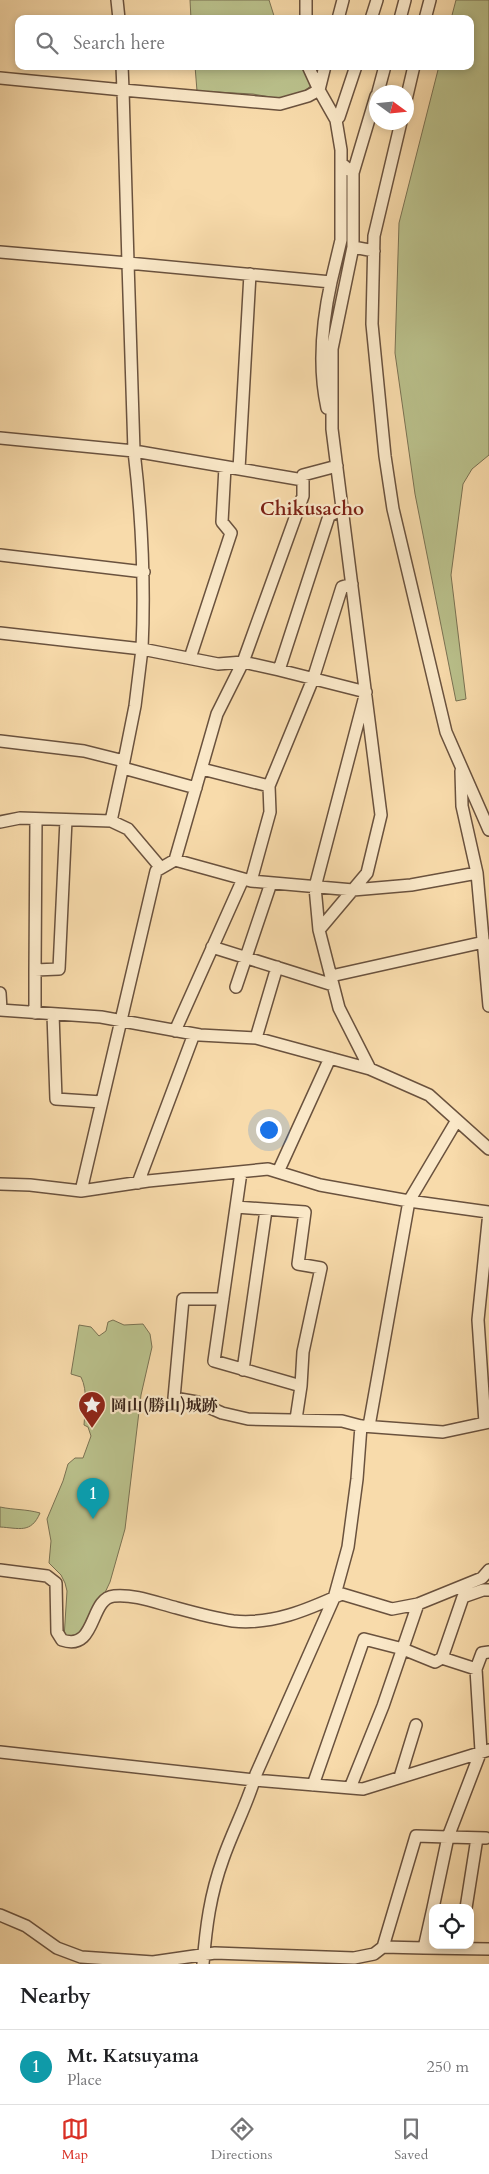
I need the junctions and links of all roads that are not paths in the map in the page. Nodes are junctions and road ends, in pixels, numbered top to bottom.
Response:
1 (117, 0) edge
2 (306, 0) edge
3 (343, 0) edge
4 (377, 0) edge
5 (405, 0) edge
6 (430, 0) edge
7 (119, 15) edge
8 (306, 15) edge
9 (339, 15) edge
10 (372, 15) edge
11 (401, 15) edge
12 (427, 15) edge
13 (122, 70) edge
14 (310, 70) edge
15 (324, 70) edge
16 (355, 70) edge
17 (384, 70) edge
18 (413, 70) edge
19 (0, 78) edge
20 (380, 85) edge
21 (410, 85) edge
22 (123, 90) junction
23 (319, 90) junction
24 (336, 120) junction
25 (369, 121) edge
26 (399, 130) edge
27 (342, 164) junction
28 (354, 173) junction
29 (354, 247) junction
30 (374, 251) junction
31 (0, 252) edge
32 (128, 263) junction
33 (250, 274) junction
34 (331, 282) junction
35 (332, 429) junction
36 (0, 438) edge
37 (134, 451) junction
38 (337, 466) junction
39 (224, 467) junction
40 (239, 469) junction
41 (303, 480) junction
42 (342, 509) junction
43 (0, 555) edge
44 (144, 572) junction
45 (352, 584) junction
46 (0, 633) edge
47 (142, 650) junction
48 (190, 658) junction
49 (243, 662) junction
50 (279, 670) junction
51 (313, 679) junction
52 (366, 692) junction
53 (0, 741) edge
54 (123, 764) junction
55 (460, 764) junction
56 (202, 769) junction
57 (269, 786) junction
58 (196, 788) junction
59 (36, 819) junction
60 (66, 820) junction
61 (111, 821) junction
62 (0, 822) edge
63 (489, 830) edge
64 (175, 860) junction
65 (161, 868) junction
66 (477, 872) junction
67 (247, 880) junction
68 (271, 883) junction
69 (315, 887) junction
70 (353, 890) junction
71 (319, 930) junction
72 (484, 942) junction
73 (212, 947) junction
74 (247, 958) junction
75 (277, 967) junction
76 (35, 970) junction
77 (332, 980) junction
78 (236, 987) dead end
79 (0, 993) edge
80 (489, 1006) edge
81 (1, 1010) edge
82 (35, 1013) junction
83 (53, 1014) junction
84 (122, 1021) junction
85 (175, 1031) junction
86 (194, 1034) junction
87 (256, 1038) junction
88 (330, 1058) junction
89 (370, 1069) junction
90 (102, 1102) junction
91 (457, 1120) junction
92 (489, 1149) edge
93 (241, 1172) junction
94 (278, 1172) junction
95 (138, 1183) junction
96 (0, 1184) edge
97 (81, 1191) junction
98 (408, 1201) junction
99 (236, 1207) junction
100 (266, 1210) junction
101 (489, 1212) edge
102 (223, 1299) junction
103 (244, 1370) junction
104 (301, 1386) junction
105 (296, 1419) junction
106 (487, 1422) edge
107 (365, 1426) junction
108 (0, 1570) edge
109 (489, 1570) edge
110 (489, 1590) edge
111 (334, 1598) junction
112 (418, 1604) junction
113 (403, 1649) junction
114 (489, 1652) edge
115 (442, 1658) junction
116 (476, 1669) junction
117 (416, 1725) dead end
118 (485, 1751) edge
119 (0, 1752) edge
120 (400, 1777) junction
121 (254, 1780) junction
122 (312, 1785) junction
123 (350, 1788) junction
124 (485, 1836) edge
125 (448, 1838) junction
126 (434, 1904) edge
127 (467, 1904) edge
128 (0, 1915) edge
129 (429, 1926) edge
130 (384, 1947) junction
131 (424, 1948) junction
132 (429, 1948) edge
133 (474, 1948) edge
134 (489, 1949) edge
135 (203, 1959) edge

1 - 7 street
2 - 8 street
3 - 9 street
4 - 10 street
5 - 11 street
6 - 12 street
13 - 22 street
14 - 23 street
15 - 23 street
16 - 24 street
17 - 20 street
18 - 21 street
19 - 22 street
22 - 23 street
22 - 32 street
23 - 24 street
24 - 27 street
25 - 28 street
26 - 30 street
27 - 28 street
27 - 34 street
28 - 29 street
29 - 30 street
29 - 35 street
30 - 55 street
31 - 32 street
32 - 33 street
32 - 37 street
33 - 34 street
33 - 40 street
34 - 35 street
35 - 38 street
36 - 37 street
37 - 39 street
37 - 44 street
38 - 41 street
38 - 42 street
39 - 40 street
39 - 48 street
40 - 41 street
41 - 49 street
42 - 45 street
42 - 50 street
43 - 44 street
44 - 47 street
45 - 51 street
45 - 52 street
46 - 47 street
47 - 48 street
47 - 54 street
48 - 49 street
49 - 50 street
49 - 56 street
50 - 51 street
51 - 52 street
51 - 57 street
52 - 69 street
52 - 70 street
53 - 54 street
54 - 58 street
54 - 61 street
55 - 63 street
55 - 66 street
56 - 57 street
56 - 58 street
57 - 67 street
58 - 64 street
59 - 60 street
59 - 62 street
59 - 76 street
60 - 61 street
60 - 76 street
61 - 65 street
64 - 65 street
64 - 67 street
65 - 84 street
66 - 70 street
66 - 72 street
67 - 68 street
67 - 73 street
68 - 69 street
68 - 74 street
69 - 70 street
69 - 71 street
70 - 71 street
71 - 77 street
72 - 77 street
72 - 80 street
73 - 74 street
73 - 85 street
74 - 75 street
74 - 78 street
75 - 77 street
75 - 87 street
76 - 82 street
77 - 89 street
79 - 81 street
81 - 82 street
82 - 83 street
83 - 84 street
83 - 90 street
84 - 85 street
84 - 90 street
85 - 86 street
86 - 87 street
86 - 95 street
87 - 88 street
88 - 89 street
88 - 94 street
89 - 91 street
90 - 97 street
91 - 92 street
91 - 98 street
93 - 94 street
93 - 95 street
93 - 99 street
94 - 98 street
95 - 97 street
96 - 97 street
98 - 101 street
98 - 107 street
99 - 100 street
99 - 102 street
100 - 103 street
100 - 104 street
101 - 106 street
102 - 103 street
102 - 105 street
103 - 104 street
104 - 105 street
105 - 107 street
106 - 107 street
107 - 111 street
108 - 111 street
109 - 112 street
110 - 115 street
111 - 112 street
111 - 121 street
112 - 113 street
113 - 115 street
113 - 122 street
113 - 123 street
114 - 116 street
115 - 116 street
116 - 118 street
117 - 120 street
118 - 120 street
118 - 125 street
119 - 121 street
120 - 123 street
121 - 122 street
121 - 135 street
122 - 123 street
124 - 125 street
124 - 127 street
125 - 126 street
125 - 130 street
128 - 135 street
129 - 131 street
130 - 131 street
130 - 135 street
131 - 132 street
133 - 134 street

